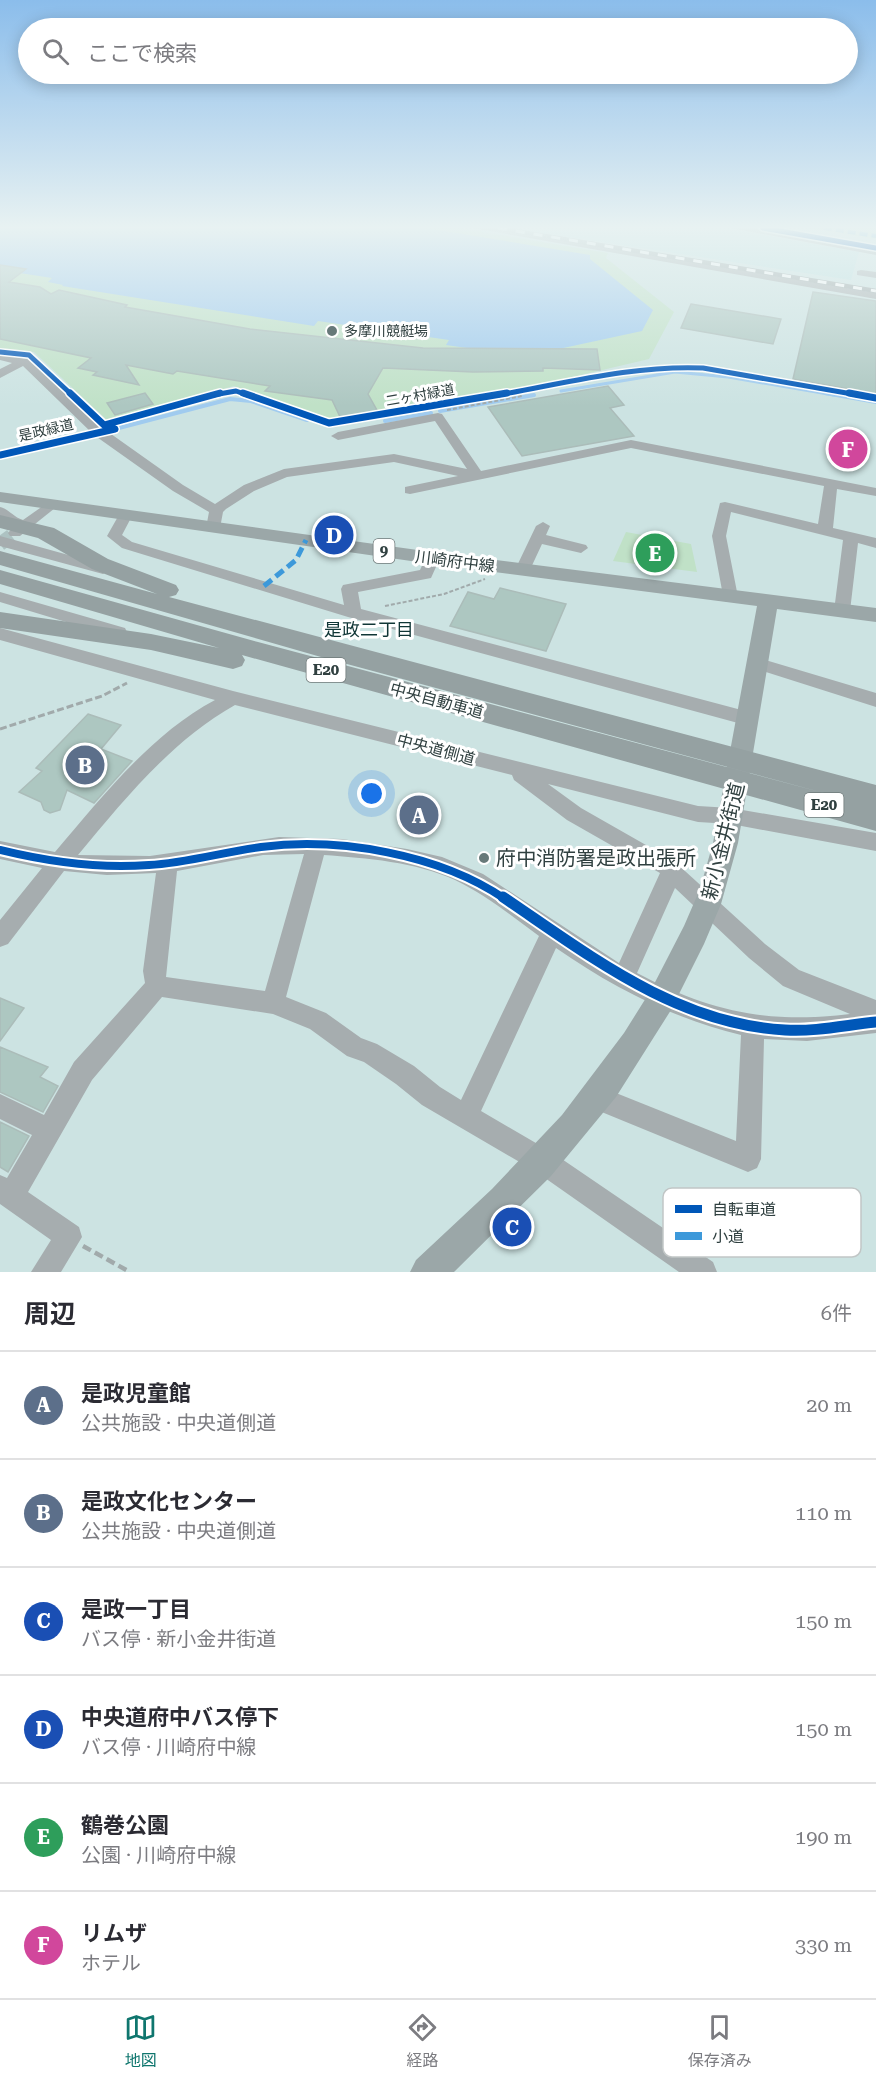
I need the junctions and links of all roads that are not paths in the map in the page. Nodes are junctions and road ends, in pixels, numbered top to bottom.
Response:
1 (832, 287) edge
2 (876, 296) edge
3 (0, 357) edge
4 (24, 361) junction
5 (0, 374) edge
6 (338, 436) dead end
7 (478, 476) junction
8 (831, 484) junction
9 (410, 490) dead end
10 (876, 492) edge
11 (0, 497) edge
12 (50, 505) junction
13 (0, 511) edge
14 (125, 516) junction
15 (215, 519) junction
16 (14, 526) edge
17 (825, 530) junction
18 (851, 537) junction
19 (0, 540) edge
20 (876, 543) edge
21 (581, 548) dead end
22 (0, 558) edge
23 (432, 558) junction
24 (523, 570) junction
25 (122, 574) junction
26 (0, 577) edge
27 (0, 597) edge
28 (730, 597) junction
29 (768, 601) junction
30 (842, 611) junction
31 (354, 613) junction
32 (876, 615) edge
33 (0, 621) edge
34 (0, 634) edge
35 (151, 642) junction
36 (759, 664) junction
37 (233, 698) junction
38 (876, 700) edge
39 (750, 719) junction
40 (650, 746) junction
41 (712, 763) junction
42 (514, 769) junction
43 (876, 796) edge
44 (731, 816) junction
45 (876, 819) edge
46 (876, 842) edge
47 (316, 846) junction
48 (0, 850) edge
49 (58, 861) junction
50 (168, 864) junction
51 (672, 872) junction
52 (708, 905) junction
53 (552, 933) junction
54 (0, 937) edge
55 (624, 978) junction
56 (157, 986) junction
57 (664, 999) junction
58 (273, 1003) junction
59 (876, 1011) edge
60 (876, 1022) edge
61 (753, 1027) junction
62 (596, 1097) junction
63 (0, 1106) edge
64 (466, 1117) junction
65 (48, 1130) junction
66 (544, 1162) junction
67 (6, 1192) edge
68 (663, 1244) edge
69 (681, 1257) edge
70 (45, 1272) edge
71 (428, 1272) edge
72 (703, 1272) edge

1 - 2 street
3 - 4 street
4 - 5 street
4 - 15 street
6 - 7 street
7 - 8 street
7 - 9 street
7 - 15 street
8 - 10 street
8 - 17 street
11 - 12 main road, 川崎府中線 / 9
12 - 14 main road, 川崎府中線 / 9
12 - 16 street
13 - 16 street
14 - 15 main road, 川崎府中線 / 9
14 - 31 street
15 - 23 main road, 川崎府中線 / 9
16 - 25 highway
17 - 18 street
17 - 28 street
18 - 20 street
18 - 30 street
19 - 25 street
21 - 24 street
22 - 40 highway, 中央自動車道 / E20
23 - 24 main road, 川崎府中線 / 9
23 - 31 street
24 - 28 main road, 川崎府中線 / 9
25 - 40 highway
26 - 40 highway, 中央自動車道 / E20
27 - 35 street
28 - 29 main road, 川崎府中線 / 9
29 - 30 main road
29 - 36 main road, 新小金井街道
30 - 32 main road
31 - 39 street
33 - 35 highway
34 - 37 street, 中央道側道
35 - 40 highway
36 - 38 street
36 - 39 main road, 新小金井街道
37 - 42 street, 中央道側道
37 - 49 street
39 - 44 main road, 新小金井街道
40 - 41 highway, 中央自動車道 / E20
41 - 43 highway, 中央自動車道 / E20
41 - 45 highway, 中央自動車道 / E20
42 - 44 street, 中央道側道
42 - 51 street
44 - 46 street, 中央道側道
44 - 52 main road, 新小金井街道
47 - 50 street
47 - 53 street
47 - 58 street
48 - 49 street
49 - 50 street
49 - 54 street
50 - 56 street
51 - 52 street
51 - 55 street
52 - 57 main road, 新小金井街道
52 - 59 street
53 - 55 street
53 - 64 street
55 - 57 street
56 - 58 street
56 - 65 street
57 - 61 street
57 - 62 main road, 新小金井街道
58 - 64 street
60 - 61 street
61 - 62 street
62 - 66 main road, 新小金井街道
63 - 65 street
64 - 66 street
65 - 67 street
66 - 68 street
66 - 71 main road, 新小金井街道
67 - 70 street
69 - 72 street

